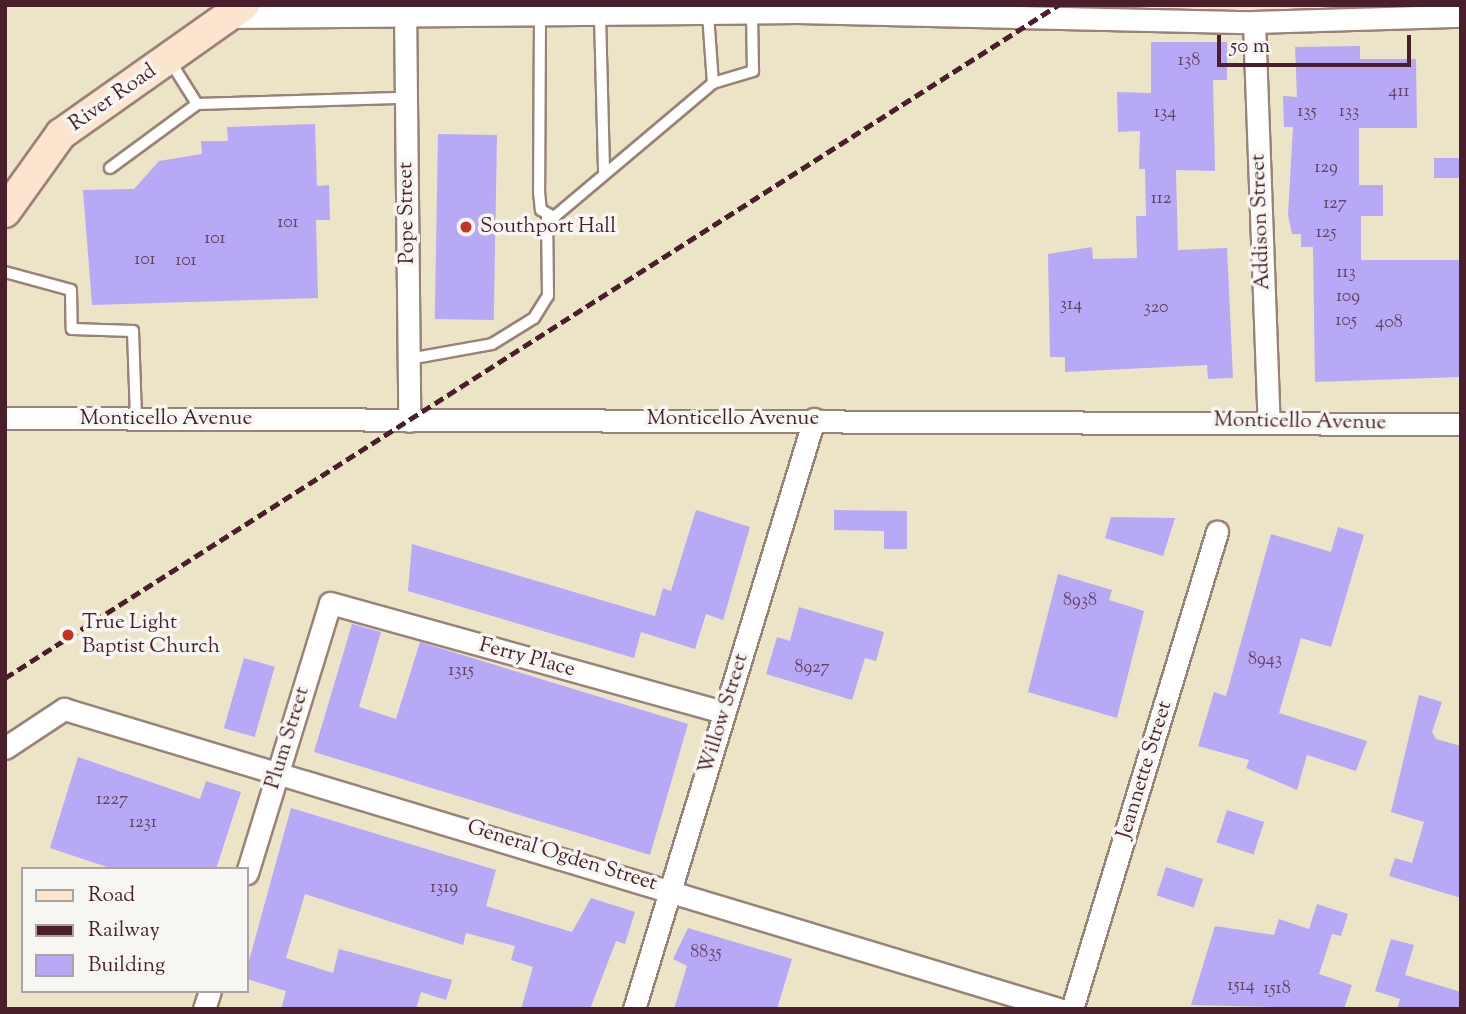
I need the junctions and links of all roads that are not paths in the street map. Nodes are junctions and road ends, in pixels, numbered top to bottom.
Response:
1 (235, 11) edge
2 (405, 13) edge
3 (752, 13) junction
4 (708, 14) junction
5 (600, 16) junction
6 (1461, 16) edge
7 (540, 18) junction
8 (1254, 22) junction
9 (169, 58) junction
10 (713, 83) junction
11 (405, 98) junction
12 (197, 104) junction
13 (110, 168) dead end
14 (604, 174) junction
15 (5, 212) edge
16 (547, 216) junction
17 (5, 272) edge
18 (409, 359) junction
19 (5, 418) edge
20 (136, 418) junction
21 (814, 419) junction
22 (409, 421) junction
23 (1269, 422) junction
24 (1461, 424) edge
25 (1217, 532) dead end
26 (330, 603) joint
27 (724, 712) junction
28 (5, 748) edge
29 (279, 769) junction
30 (248, 870) edge
31 (670, 890) junction
32 (634, 1009) edge
33 (1059, 1009) edge
34 (1072, 1009) edge

1 - 2 street
1 - 9 main road, River Road
2 - 7 street
2 - 11 street, Pope Street
3 - 4 street
3 - 8 street
3 - 10 lane
4 - 5 street
4 - 10 lane
5 - 7 street
5 - 14 lane
6 - 8 street
7 - 16 lane
8 - 23 street, Addison Street
9 - 12 lane
9 - 15 main road, River Road
10 - 14 lane
11 - 12 lane
11 - 18 street, Pope Street
12 - 13 lane
14 - 16 lane
16 - 18 lane
17 - 20 lane
18 - 22 street, Pope Street
19 - 20 street, Monticello Avenue
20 - 22 street, Monticello Avenue
21 - 22 street, Monticello Avenue
21 - 23 street, Monticello Avenue
21 - 27 street, Willow Street
23 - 24 street, Monticello Avenue
25 - 34 street, Jeannette Street
26 - 27 street, Ferry Place
26 - 29 street, Plum Street
27 - 31 street, Willow Street
28 - 29 street, General Ogden Street
29 - 30 street, Plum Street
29 - 31 street, General Ogden Street
31 - 32 street, Willow Street
31 - 33 street, General Ogden Street

